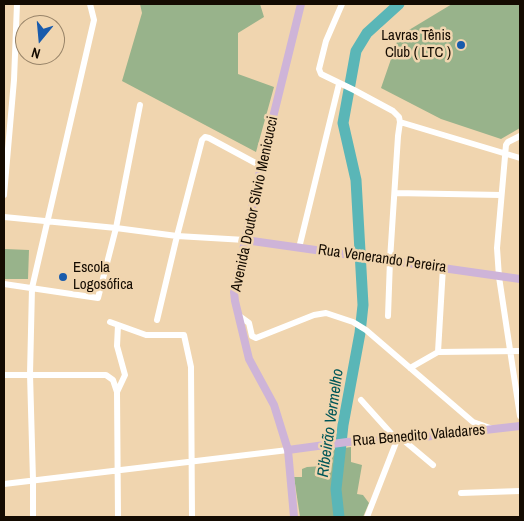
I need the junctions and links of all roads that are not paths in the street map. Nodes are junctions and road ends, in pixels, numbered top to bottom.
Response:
1 (18, 4) edge
2 (90, 4) edge
3 (301, 4) edge
4 (342, 4) edge
5 (342, 85) junction
6 (140, 104) dead end
7 (400, 122) junction
8 (520, 136) edge
9 (505, 154) junction
10 (520, 158) edge
11 (261, 166) junction
12 (395, 193) junction
13 (4, 195) edge
14 (501, 195) junction
15 (4, 217) edge
16 (49, 222) junction
17 (116, 228) junction
18 (177, 236) junction
19 (244, 240) junction
20 (300, 248) junction
21 (390, 260) junction
22 (443, 267) junction
23 (499, 277) junction
24 (520, 279) edge
25 (4, 284) edge
26 (32, 288) junction
27 (238, 315) junction
28 (388, 316) dead end
29 (157, 320) dead end
30 (110, 322) dead end
31 (118, 325) junction
32 (509, 350) junction
33 (520, 351) edge
34 (438, 352) junction
35 (410, 368) junction
36 (30, 374) junction
37 (4, 375) edge
38 (117, 392) junction
39 (361, 400) dead end
40 (520, 416) edge
41 (520, 426) edge
42 (473, 427) junction
43 (400, 439) junction
44 (288, 450) junction
45 (193, 460) junction
46 (433, 465) dead end
47 (117, 470) junction
48 (33, 480) junction
49 (4, 484) edge
50 (520, 491) edge
51 (461, 493) dead end
52 (32, 517) edge
53 (118, 517) edge
54 (192, 517) edge
55 (294, 517) edge
56 (367, 517) edge

1 - 13 street
2 - 16 street
3 - 11 main road, Avenida Doutor Sílvio Menicucci
4 - 5 street
5 - 7 street
5 - 20 street
6 - 17 street
7 - 9 street
7 - 12 street
8 - 9 street
9 - 10 street
9 - 14 street
11 - 18 street
11 - 19 main road, Avenida Doutor Sílvio Menicucci
12 - 14 street
12 - 21 street
14 - 23 street
15 - 16 street
16 - 17 street
16 - 26 street
17 - 18 street
17 - 26 street
18 - 19 street
18 - 29 street
19 - 20 main road, Rua Venerando Pereira
19 - 27 main road, Avenida Doutor Sílvio Menicucci
20 - 21 main road, Rua Venerando Pereira
21 - 22 main road, Rua Venerando Pereira
21 - 28 street
22 - 23 main road, Rua Venerando Pereira
22 - 34 street
23 - 24 main road, Rua Venerando Pereira
23 - 32 street
25 - 26 street
26 - 36 street
27 - 35 street
27 - 44 main road, Avenida Doutor Sílvio Menicucci
30 - 31 street
31 - 38 street
31 - 45 street
32 - 33 street
32 - 34 street
32 - 40 street
34 - 35 street
35 - 42 street
36 - 37 street
36 - 38 street
36 - 48 street
38 - 47 street
39 - 43 street
41 - 42 main road, Rua Benedito Valadares
42 - 43 main road, Rua Benedito Valadares
43 - 44 main road, Rua Benedito Valadares
43 - 46 street
43 - 56 street
44 - 45 street
44 - 55 main road, Avenida Doutor Sílvio Menicucci
45 - 47 street
45 - 54 street
47 - 48 street
47 - 53 street
48 - 49 street
48 - 52 street
50 - 51 street

